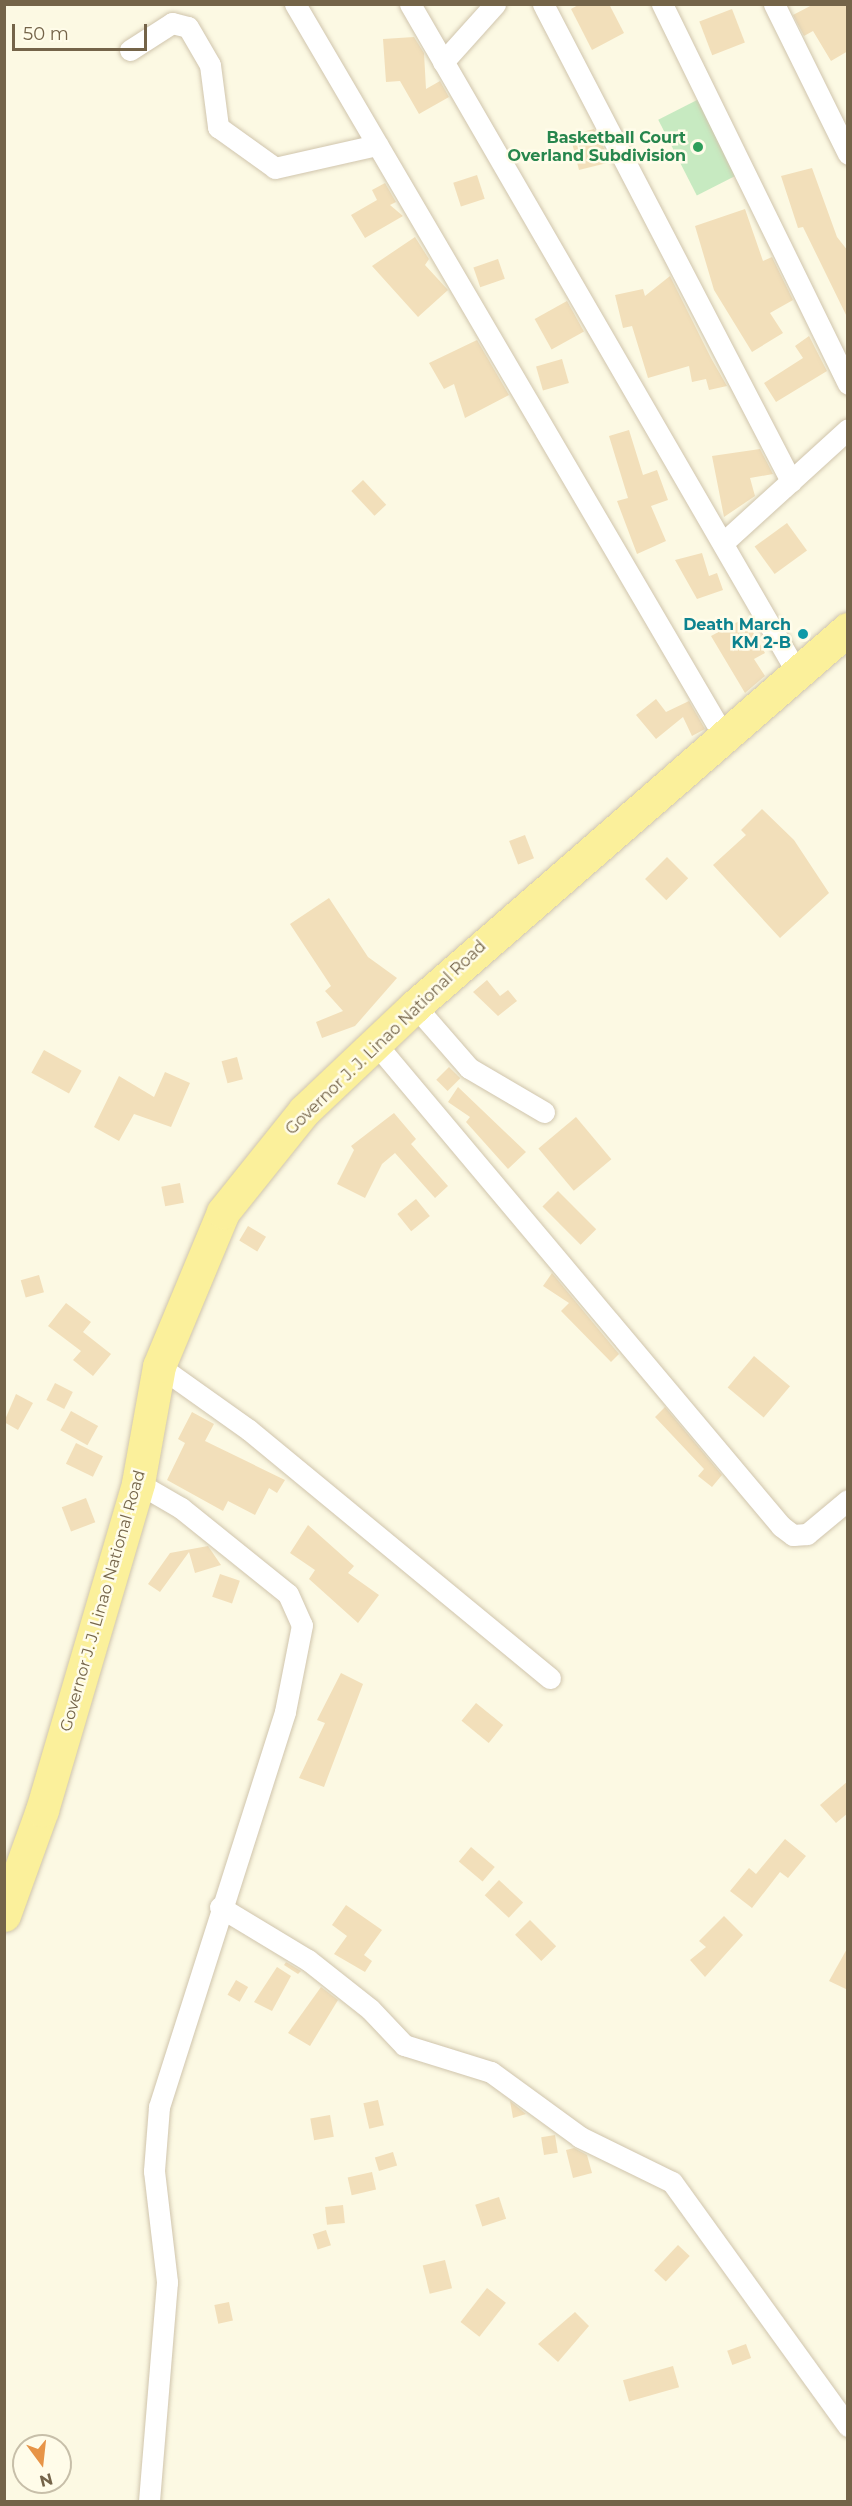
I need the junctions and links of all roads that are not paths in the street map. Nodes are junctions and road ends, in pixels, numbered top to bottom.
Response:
1 (294, 4) edge
2 (410, 4) edge
3 (495, 4) edge
4 (543, 4) edge
5 (662, 4) edge
6 (774, 4) edge
7 (130, 50) dead end
8 (443, 62) junction
9 (377, 145) junction
10 (848, 154) edge
11 (848, 384) edge
12 (848, 429) edge
13 (791, 481) junction
14 (724, 541) junction
15 (848, 629) edge
16 (795, 669) junction
17 (722, 733) junction
18 (415, 1006) junction
19 (376, 1044) junction
20 (544, 1112) dead end
21 (159, 1366) junction
22 (138, 1483) junction
23 (848, 1500) edge
24 (550, 1678) dead end
25 (220, 1907) junction
26 (4, 1915) edge
27 (848, 2426) edge
28 (150, 2502) edge

1 - 9 street
2 - 8 street
3 - 8 street
4 - 13 street
5 - 11 street
6 - 10 street
7 - 9 street
8 - 14 street
9 - 17 street
12 - 13 street
13 - 14 street
14 - 16 street
15 - 16 main road, Governor J. J. Linao National Road
16 - 17 main road, Governor J. J. Linao National Road
17 - 18 main road, Governor J. J. Linao National Road
18 - 19 main road, Governor J. J. Linao National Road
18 - 20 street
19 - 21 main road, Governor J. J. Linao National Road
19 - 23 street
21 - 22 main road, Governor J. J. Linao National Road
21 - 24 street
22 - 25 street
22 - 26 main road, Governor J. J. Linao National Road
25 - 27 street
25 - 28 street

